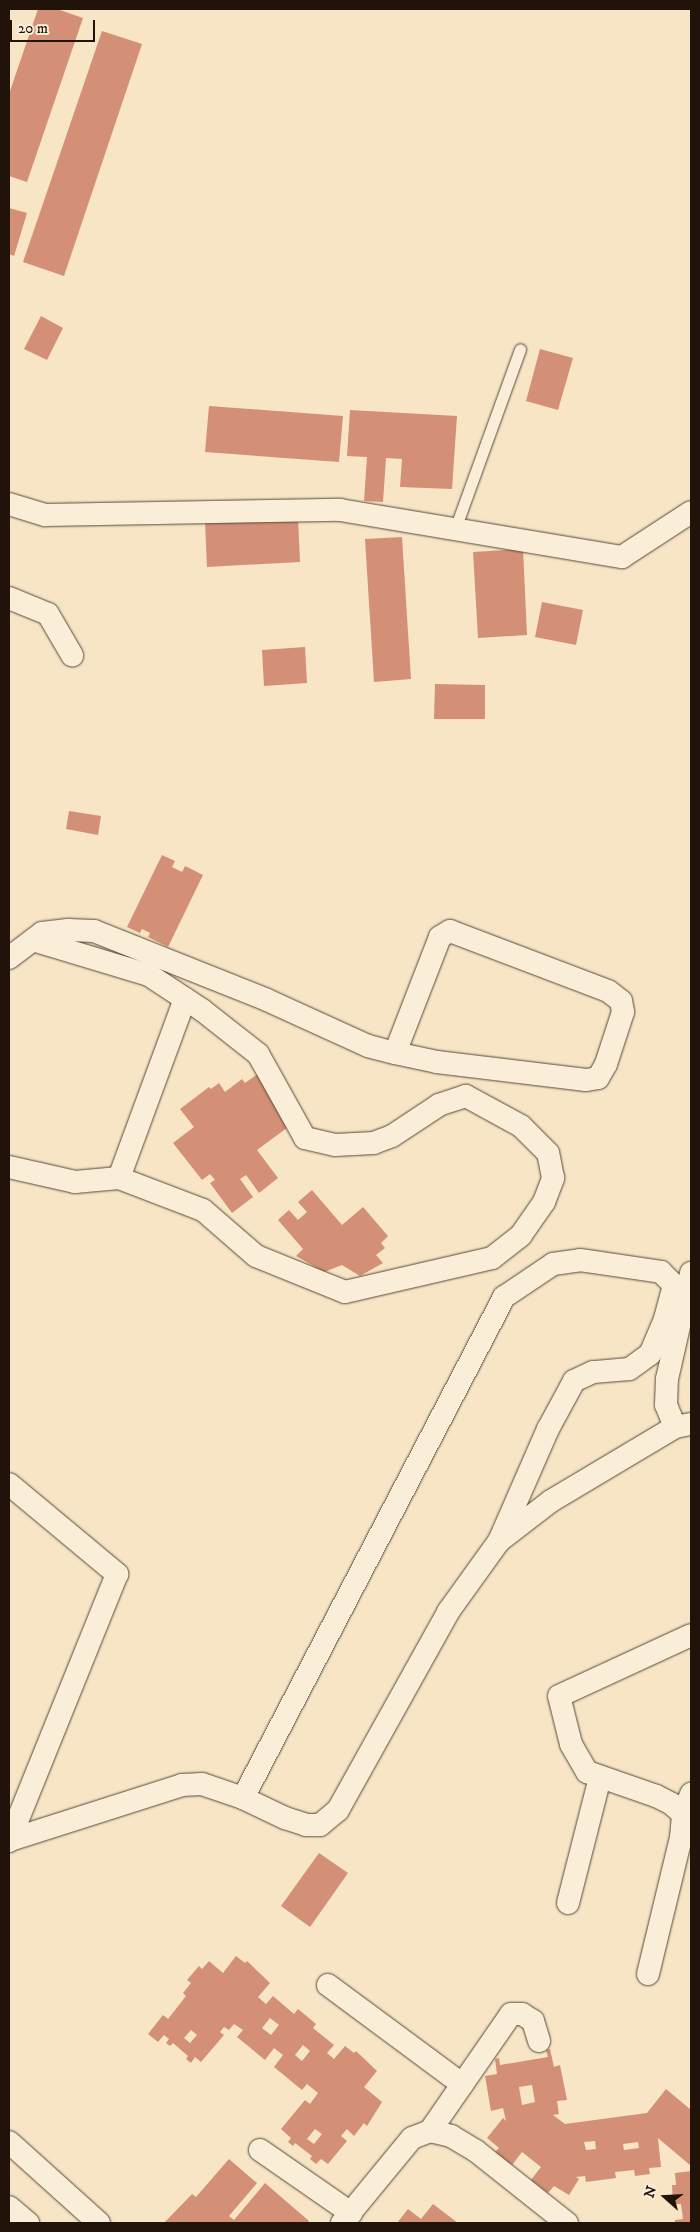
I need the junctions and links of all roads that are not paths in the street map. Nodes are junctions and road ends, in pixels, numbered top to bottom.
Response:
1 (520, 349) dead end
2 (9, 504) edge
3 (691, 512) edge
4 (455, 529) junction
5 (9, 598) edge
6 (72, 655) dead end
7 (33, 940) junction
8 (9, 958) edge
9 (185, 999) junction
10 (395, 1052) junction
11 (9, 1167) edge
12 (119, 1178) junction
13 (691, 1273) edge
14 (683, 1426) edge
15 (9, 1484) edge
16 (499, 1540) junction
17 (691, 1635) edge
18 (600, 1777) junction
19 (243, 1798) junction
20 (687, 1804) edge
21 (9, 1840) edge
22 (568, 1903) dead end
23 (648, 1974) dead end
24 (328, 1986) dead end
25 (539, 2041) dead end
26 (462, 2084) junction
27 (430, 2131) junction
28 (9, 2142) edge
29 (260, 2150) dead end
30 (9, 2207) edge
31 (346, 2218) edge
32 (561, 2222) edge
33 (28, 2223) edge
34 (99, 2223) edge

1 - 4 lane
2 - 4 street
3 - 4 street
5 - 6 street
7 - 8 street
7 - 9 street
7 - 10 street
9 - 12 street
9 - 12 street
10 - 10 street
11 - 12 street
13 - 14 street
14 - 16 street
15 - 21 street
16 - 19 street
16 - 19 street
17 - 18 street
18 - 20 street
18 - 22 street
19 - 21 street
20 - 23 street
24 - 26 street
25 - 26 street
26 - 27 street
27 - 31 street
27 - 32 street
28 - 34 street
29 - 31 street
30 - 33 street

